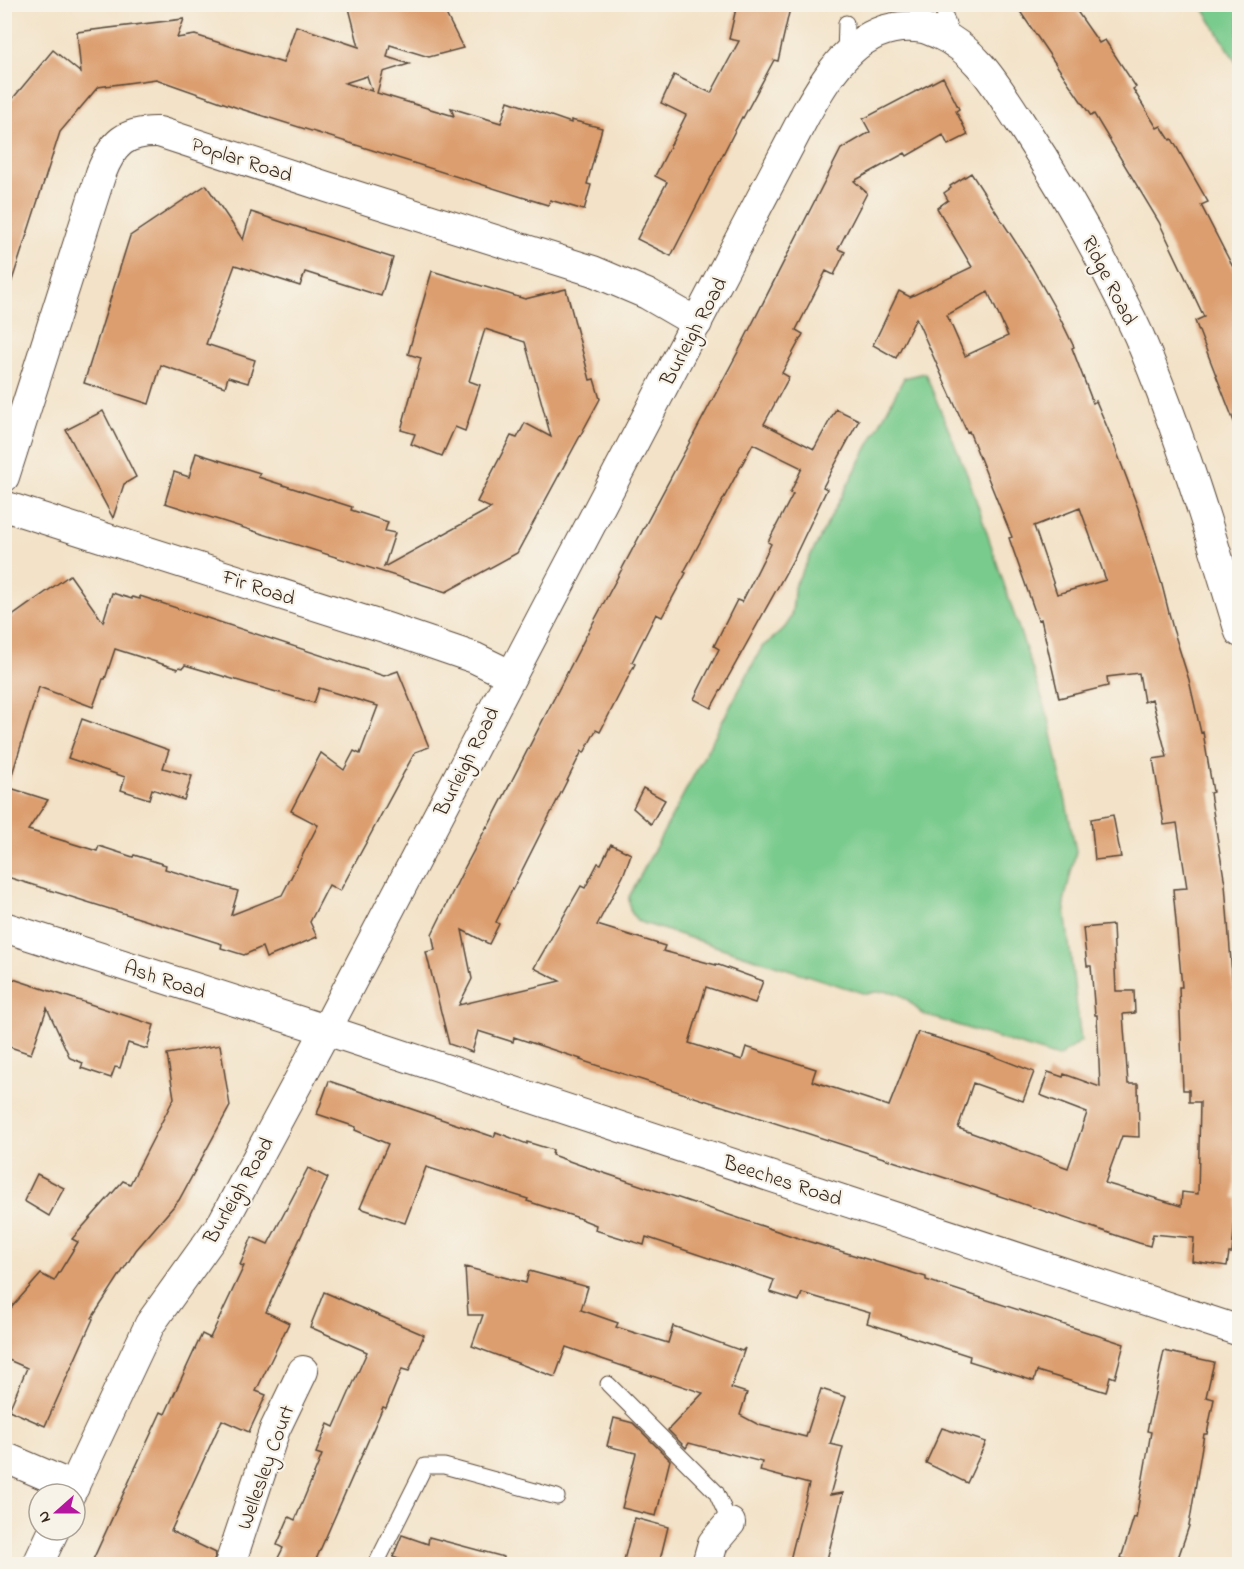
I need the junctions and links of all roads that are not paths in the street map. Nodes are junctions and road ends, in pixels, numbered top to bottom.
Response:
1 (944, 12) dead end
2 (858, 29) joint
3 (953, 40) junction
4 (697, 323) junction
5 (4, 477) edge
6 (4, 506) edge
7 (1239, 632) edge
8 (510, 675) junction
9 (4, 927) edge
10 (326, 1030) junction
11 (1239, 1330) edge
12 (303, 1371) dead end
13 (608, 1384) dead end
14 (4, 1457) edge
15 (56, 1482) edge
16 (76, 1482) edge
17 (557, 1497) dead end
18 (730, 1523) joint
19 (48, 1542) edge
20 (38, 1564) edge
21 (230, 1564) edge
22 (376, 1564) edge
23 (707, 1564) edge

1 - 3 lane
2 - 3 street, Ridge Road
2 - 4 street, Burleigh Road
3 - 7 street, Ridge Road
4 - 5 street, Poplar Road
4 - 8 street, Burleigh Road
6 - 8 street, Fir Road
8 - 10 street, Burleigh Road
9 - 10 street, Ash Road
10 - 11 street, Beeches Road
10 - 16 street, Burleigh Road
12 - 21 street, Wellesley Court
13 - 18 lane
14 - 15 street
17 - 22 lane
18 - 23 street
19 - 20 street

